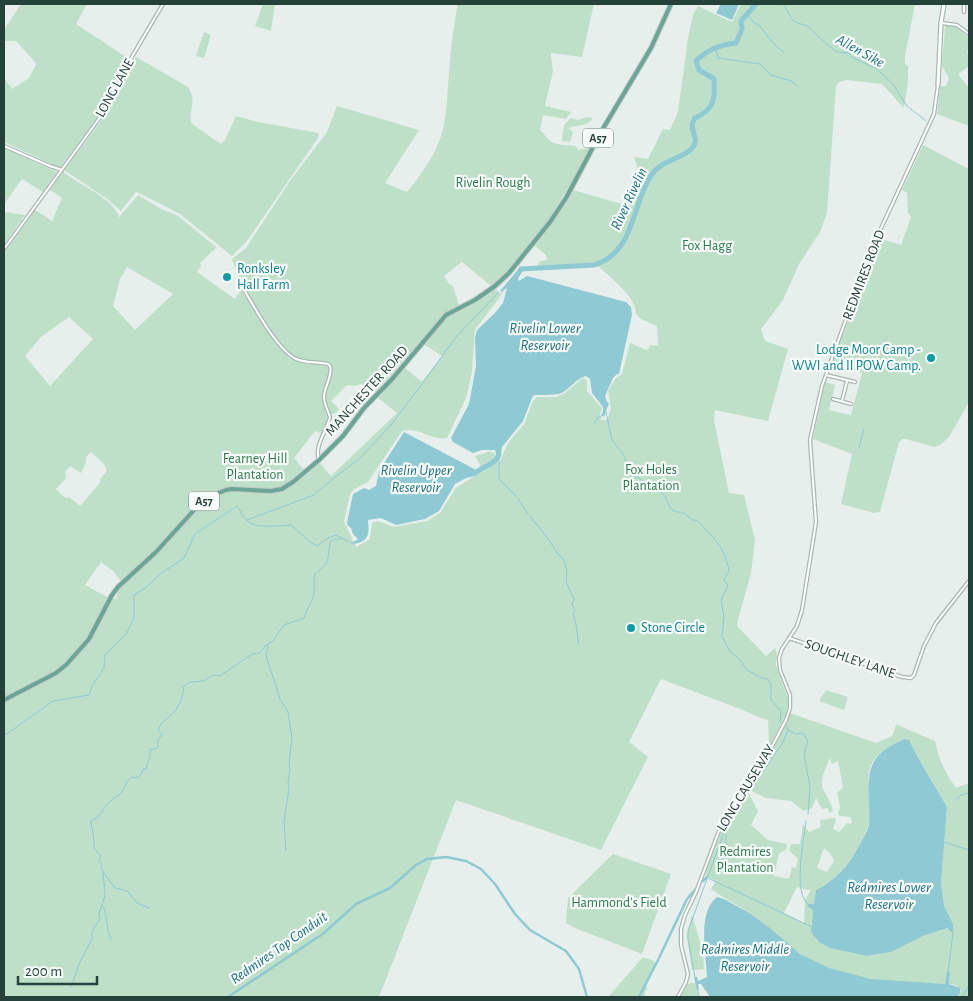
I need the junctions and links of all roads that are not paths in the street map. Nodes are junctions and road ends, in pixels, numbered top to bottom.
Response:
1 (163, 4) edge
2 (672, 4) edge
3 (944, 4) edge
4 (964, 4) edge
5 (965, 7) junction
6 (969, 8) edge
7 (964, 12) dead end
8 (942, 23) junction
9 (969, 34) edge
10 (938, 84) joint
11 (4, 146) edge
12 (62, 170) junction
13 (4, 249) edge
14 (242, 286) dead end
15 (825, 375) junction
16 (847, 381) junction
17 (855, 382) dead end
18 (833, 399) dead end
19 (842, 401) junction
20 (851, 404) dead end
21 (318, 460) junction
22 (969, 581) edge
23 (789, 638) junction
24 (4, 700) edge
25 (678, 997) edge

1 - 12 street, LONG LANE
2 - 21 main road, MANCHESTER ROAD / A57
3 - 8 street, REDMIRES ROAD
4 - 5 street
5 - 6 street
5 - 7 street
8 - 9 street
8 - 10 street, REDMIRES ROAD
10 - 15 street, REDMIRES ROAD
11 - 12 street
12 - 13 street, LONG LANE
14 - 21 street
15 - 16 street
15 - 23 street, REDMIRES ROAD
16 - 17 street
16 - 19 street
18 - 19 street
19 - 20 street
21 - 24 main road, MANCHESTER ROAD / A57
22 - 23 street, SOUGHLEY LANE
23 - 25 street, LONG CAUSEWAY

